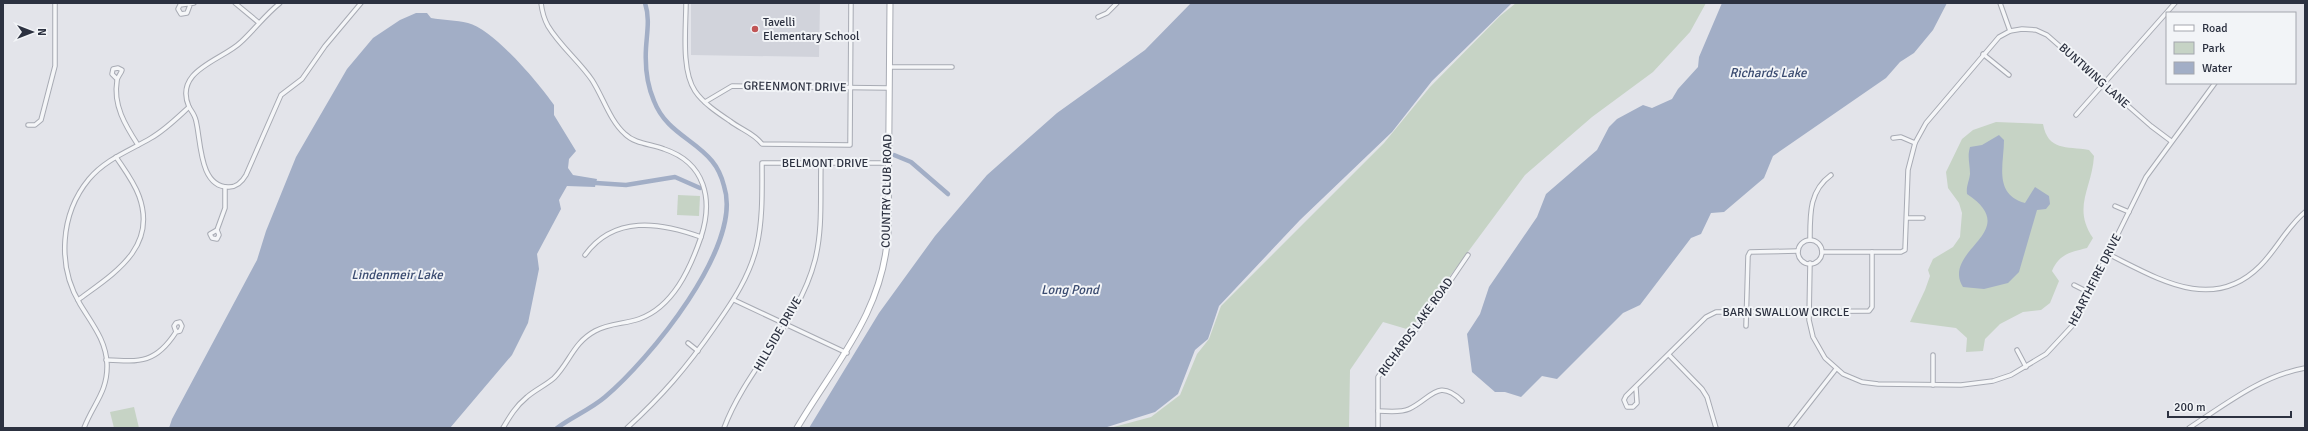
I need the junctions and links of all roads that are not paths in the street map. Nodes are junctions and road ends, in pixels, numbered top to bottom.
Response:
1 (55, 3) edge
2 (235, 3) edge
3 (280, 3) edge
4 (360, 3) edge
5 (541, 3) edge
6 (686, 3) edge
7 (851, 3) edge
8 (890, 3) edge
9 (1117, 3) edge
10 (2000, 3) edge
11 (2175, 3) edge
12 (2167, 12) edge
13 (2166, 13) edge
14 (1098, 16) dead end
15 (258, 22) junction
16 (2010, 32) junction
17 (1983, 54) junction
18 (889, 67) junction
19 (952, 67) dead end
20 (2009, 75) dead end
21 (117, 79) dead end
22 (2104, 84) junction
23 (2214, 84) edge
24 (850, 88) junction
25 (889, 88) junction
26 (705, 102) junction
27 (189, 107) junction
28 (2076, 114) dead end
29 (28, 125) dead end
30 (1893, 138) dead end
31 (2171, 141) junction
32 (1915, 143) junction
33 (138, 145) junction
34 (116, 157) junction
35 (888, 162) junction
36 (821, 163) junction
37 (1831, 175) dead end
38 (226, 187) junction
39 (2115, 206) dead end
40 (2129, 212) junction
41 (2305, 212) edge
42 (1907, 218) junction
43 (1922, 218) dead end
44 (217, 230) dead end
45 (701, 237) junction
46 (1810, 240) junction
47 (1798, 251) junction
48 (1822, 252) junction
49 (1872, 252) junction
50 (2108, 254) junction
51 (584, 255) dead end
52 (1468, 255) dead end
53 (1810, 263) junction
54 (2074, 285) dead end
55 (2090, 293) junction
56 (78, 300) junction
57 (734, 300) junction
58 (1747, 311) junction
59 (1809, 312) junction
60 (787, 324) junction
61 (1746, 326) dead end
62 (176, 332) dead end
63 (688, 343) dead end
64 (2017, 350) dead end
65 (698, 351) junction
66 (847, 353) junction
67 (1669, 355) junction
68 (1934, 355) dead end
69 (106, 360) junction
70 (2026, 367) junction
71 (2305, 368) edge
72 (1836, 369) junction
73 (1933, 385) junction
74 (1636, 388) junction
75 (1462, 401) dead end
76 (1378, 411) junction
77 (84, 428) edge
78 (503, 428) edge
79 (627, 428) edge
80 (724, 428) edge
81 (797, 428) edge
82 (1378, 428) edge
83 (1716, 428) edge
84 (1790, 428) edge
85 (2189, 428) edge

1 - 29 street
2 - 15 street
3 - 15 street
4 - 38 street
5 - 45 street
6 - 26 street
7 - 24 street
8 - 18 street, COUNTRY CLUB ROAD
9 - 14 street
10 - 16 street
11 - 12 street
13 - 22 street
15 - 27 street
16 - 17 street
16 - 22 street, BUNTWING LANE
17 - 20 street
17 - 32 street
18 - 19 street
18 - 25 street, COUNTRY CLUB ROAD
21 - 33 street
22 - 28 street
22 - 31 street, BUNTWING LANE
23 - 31 street, HEARTHFIRE DRIVE
24 - 25 street, GREENMONT DRIVE
24 - 26 street, GREENMONT DRIVE
24 - 26 street
25 - 35 street, COUNTRY CLUB ROAD
27 - 33 street
27 - 38 street
30 - 32 street
31 - 40 street, HEARTHFIRE DRIVE
32 - 42 street
33 - 34 street
34 - 56 street
34 - 56 street
35 - 36 street, BELMONT DRIVE
35 - 66 street, COUNTRY CLUB ROAD
36 - 57 street, BELMONT DRIVE
36 - 60 street, HILLSIDE DRIVE
37 - 46 street
38 - 44 street
39 - 40 street
40 - 50 street, HEARTHFIRE DRIVE
41 - 50 street
42 - 43 street
42 - 49 street
45 - 51 street
45 - 78 street
46 - 47 street
46 - 48 street
47 - 53 street
47 - 58 street
48 - 49 street
48 - 53 street
49 - 59 street, BARN SWALLOW CIRCLE
50 - 55 street, HEARTHFIRE DRIVE
52 - 76 street, RICHARDS LAKE ROAD
53 - 59 street, HEARTHFIRE DRIVE
54 - 55 street
55 - 70 street, HEARTHFIRE DRIVE
56 - 69 street
57 - 60 street
57 - 65 street
58 - 59 street, BARN SWALLOW CIRCLE
58 - 61 street
58 - 67 street, BARN SWALLOW CIRCLE
59 - 72 street, HEARTHFIRE DRIVE
60 - 66 street
60 - 80 street, HILLSIDE DRIVE
62 - 69 street
63 - 65 street
64 - 70 street
65 - 79 street
66 - 81 street, COUNTRY CLUB ROAD
67 - 74 street, BARN SWALLOW CIRCLE
67 - 83 street
68 - 73 street
69 - 77 street
70 - 73 street, HEARTHFIRE DRIVE
71 - 85 street
72 - 73 street, HEARTHFIRE DRIVE
72 - 84 street
74 - 74 street, BARN SWALLOW CIRCLE
75 - 76 street
76 - 82 street, RICHARDS LAKE ROAD

